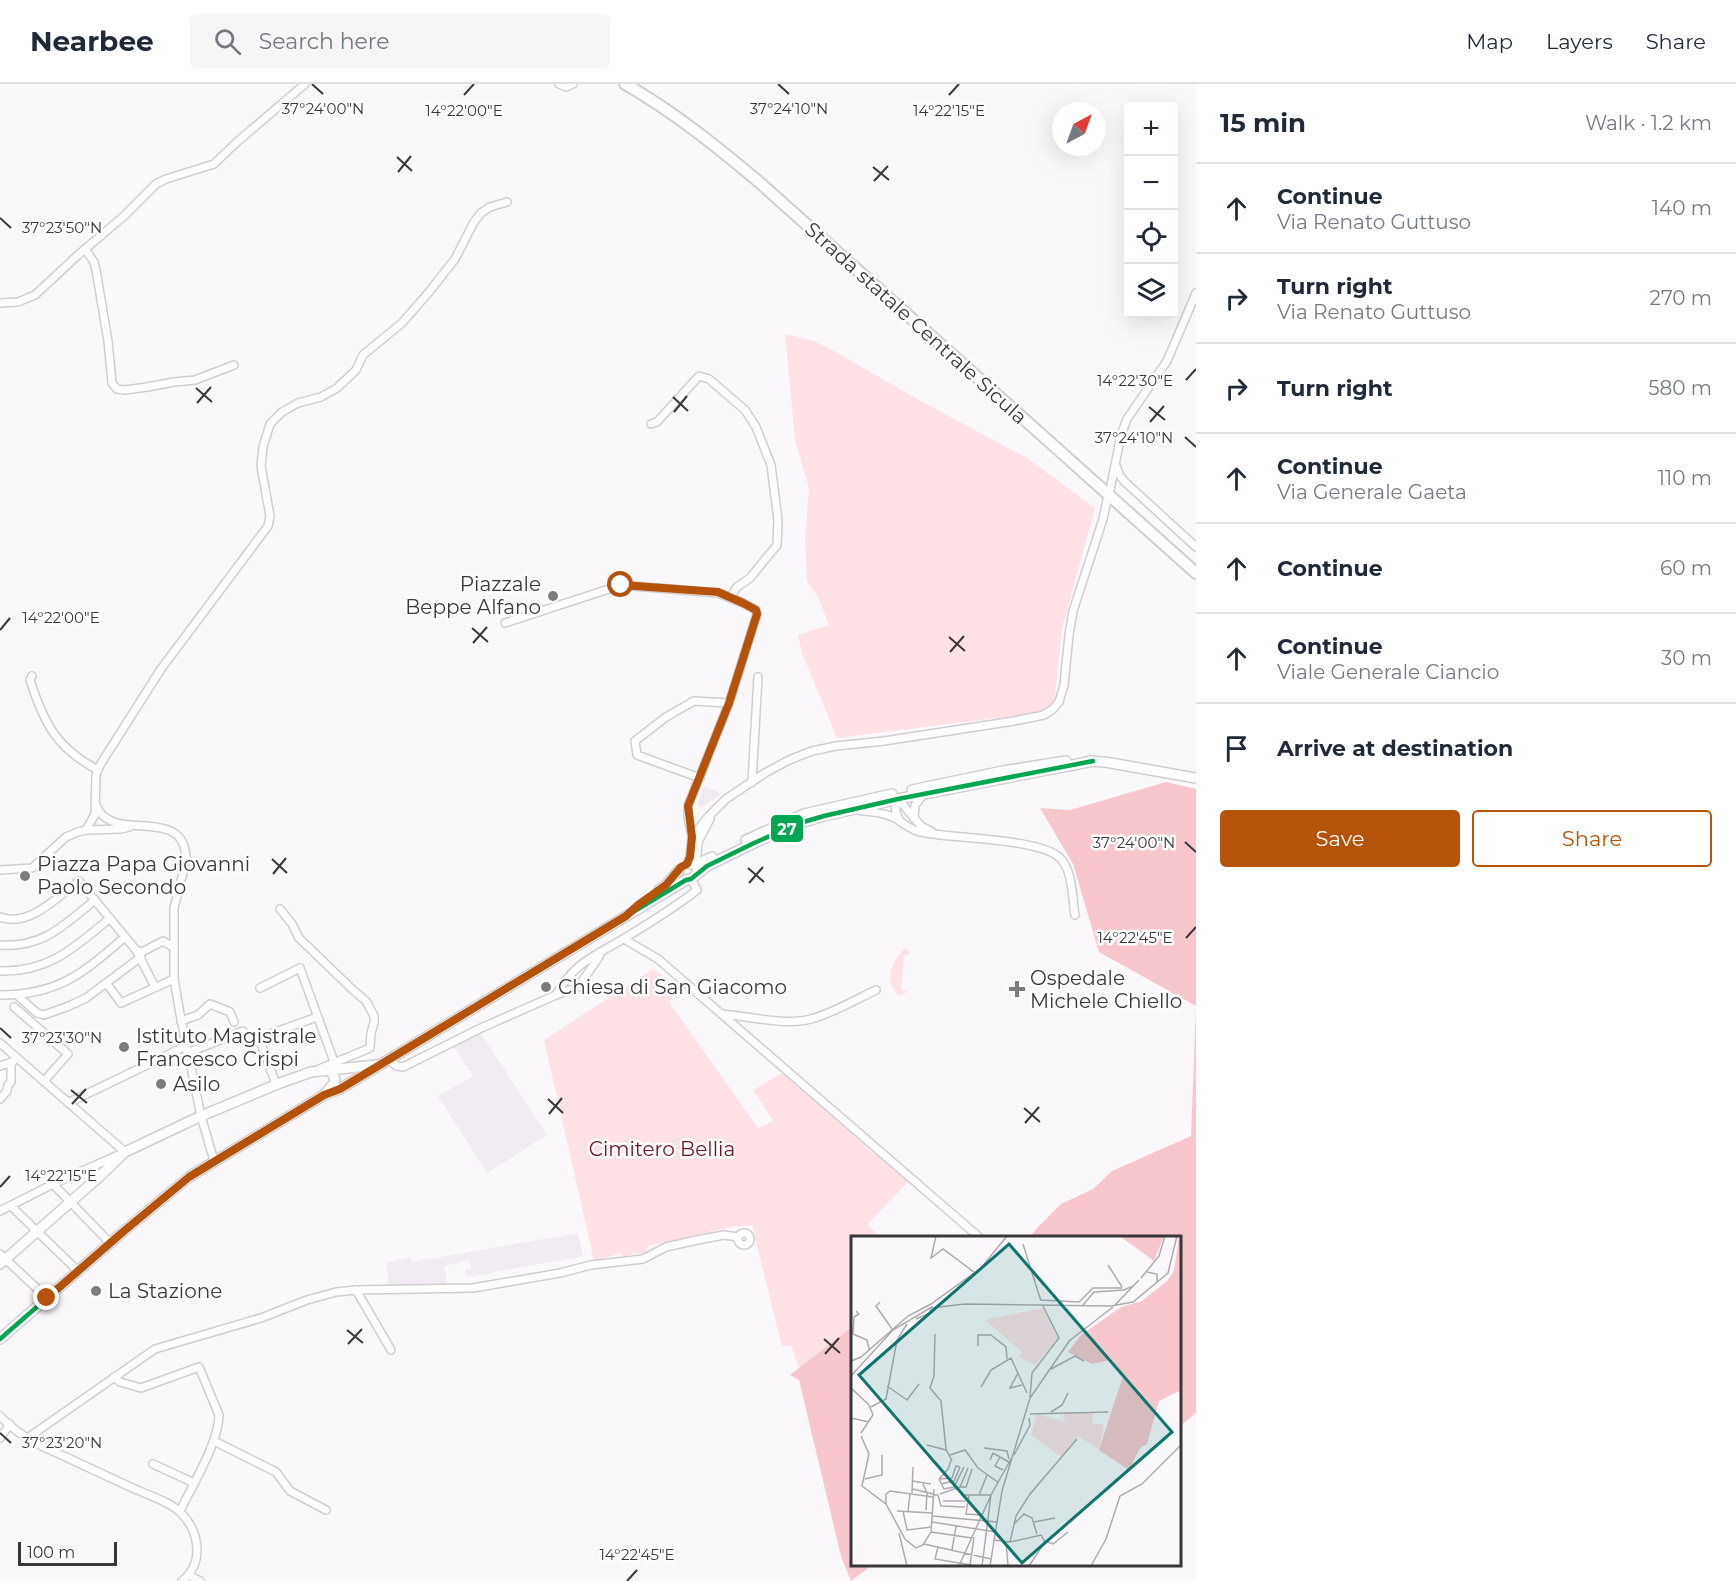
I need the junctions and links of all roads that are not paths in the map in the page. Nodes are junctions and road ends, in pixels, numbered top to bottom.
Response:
1 (305, 84) edge
2 (559, 84) edge
3 (573, 84) edge
4 (626, 85) edge
5 (507, 201) dead end
6 (85, 249) junction
7 (1196, 293) edge
8 (0, 303) edge
9 (234, 365) dead end
10 (651, 424) dead end
11 (1115, 464) junction
12 (1110, 490) dead end
13 (1107, 500) dead end
14 (1196, 547) edge
15 (1196, 573) edge
16 (730, 598) junction
17 (505, 623) dead end
18 (32, 676) dead end
19 (758, 677) dead end
20 (729, 703) junction
21 (1093, 761) junction
22 (98, 770) junction
23 (996, 773) junction
24 (700, 778) junction
25 (1196, 778) edge
26 (752, 782) junction
27 (924, 794) junction
28 (898, 799) junction
29 (96, 805) junction
30 (835, 806) junction
31 (718, 807) junction
32 (852, 809) junction
33 (914, 818) junction
34 (900, 822) junction
35 (134, 826) junction
36 (86, 830) junction
37 (939, 835) junction
38 (692, 837) junction
39 (0, 870) edge
40 (690, 871) junction
41 (94, 900) junction
42 (280, 909) dead end
43 (1075, 915) dead end
44 (0, 917) edge
45 (110, 919) junction
46 (125, 937) junction
47 (624, 939) junction
48 (0, 945) edge
49 (173, 947) junction
50 (136, 950) junction
51 (600, 952) junction
52 (141, 957) junction
53 (0, 971) edge
54 (174, 979) junction
55 (107, 984) junction
56 (155, 987) junction
57 (260, 988) dead end
58 (876, 990) dead end
59 (0, 995) edge
60 (17, 995) junction
61 (556, 995) junction
62 (14, 1006) dead end
63 (721, 1014) junction
64 (317, 1017) junction
65 (181, 1021) junction
66 (234, 1022) dead end
67 (243, 1031) dead end
68 (0, 1043) edge
69 (187, 1049) junction
70 (11, 1062) junction
71 (386, 1062) junction
72 (0, 1066) edge
73 (27, 1066) junction
74 (333, 1067) junction
75 (44, 1081) junction
76 (276, 1084) junction
77 (324, 1095) junction
78 (0, 1099) edge
79 (68, 1103) junction
80 (201, 1116) junction
81 (125, 1152) junction
82 (214, 1161) junction
83 (53, 1184) junction
84 (74, 1199) junction
85 (4, 1208) edge
86 (35, 1234) junction
87 (979, 1236) edge
88 (738, 1237) dead end
89 (114, 1240) junction
90 (2, 1259) edge
91 (75, 1273) junction
92 (356, 1290) junction
93 (47, 1298) junction
94 (0, 1339) edge
95 (391, 1350) dead end
96 (114, 1377) junction
97 (0, 1416) edge
98 (10, 1424) junction
99 (0, 1438) edge
100 (26, 1439) junction
101 (214, 1441) junction
102 (153, 1464) dead end
103 (194, 1483) junction
104 (326, 1510) dead end
105 (180, 1511) junction
106 (188, 1575) junction
107 (182, 1581) edge
108 (200, 1581) edge

1 - 6 street
2 - 3 street
4 - 15 main road, Strada statale Centrale Sicula
5 - 22 street
6 - 8 street
6 - 9 street
7 - 11 street
10 - 16 street
11 - 12 street
11 - 14 street
13 - 26 street
16 - 17 street
16 - 20 street
18 - 22 street
19 - 26 street
20 - 24 street
20 - 24 street
21 - 23 main road
21 - 25 main road
21 - 27 main road
22 - 29 street
23 - 28 street
23 - 30 main road
24 - 38 street
26 - 31 street
27 - 28 main road
27 - 33 street
28 - 30 street
28 - 32 main road
28 - 33 street
28 - 34 street
29 - 35 street
29 - 36 street
30 - 40 main road
31 - 38 street
31 - 40 street
32 - 34 street
32 - 40 main road
33 - 37 street
34 - 37 street
35 - 36 street
35 - 49 street
36 - 39 street
37 - 43 street
38 - 40 street
40 - 47 street
40 - 71 main road
41 - 44 street
41 - 45 street
41 - 48 street
42 - 74 street
45 - 46 street
45 - 53 street
46 - 50 street
46 - 60 street
47 - 51 street
47 - 63 street
49 - 50 street
49 - 54 street
50 - 52 street
51 - 61 street
51 - 61 street
52 - 55 street
52 - 56 street
54 - 56 street
54 - 65 street
55 - 56 street
55 - 60 street
57 - 64 street
58 - 63 street
59 - 60 street
61 - 71 street
62 - 75 street
63 - 87 street
64 - 74 street
64 - 76 street
65 - 66 street
65 - 69 street
67 - 69 street
68 - 73 street
69 - 79 street
69 - 80 street
70 - 72 street
70 - 73 street
70 - 78 street
71 - 74 main road
71 - 77 main road
73 - 75 street
74 - 76 main road
74 - 77 main road
75 - 79 street
76 - 80 main road
77 - 82 main road
79 - 81 street
80 - 81 main road
80 - 82 street
81 - 83 street
81 - 84 main road
82 - 89 main road
83 - 84 street
83 - 85 street
84 - 86 main road
84 - 89 street
85 - 86 street
86 - 90 main road
86 - 91 street
88 - 92 street
89 - 91 main road
90 - 93 street
91 - 93 main road
92 - 95 street
92 - 96 street
93 - 94 main road
96 - 100 street
96 - 101 street
97 - 98 street
98 - 99 street
98 - 100 street
100 - 105 street
101 - 103 street
101 - 104 street
102 - 103 street
103 - 105 street
105 - 106 street
106 - 107 street
106 - 108 street

